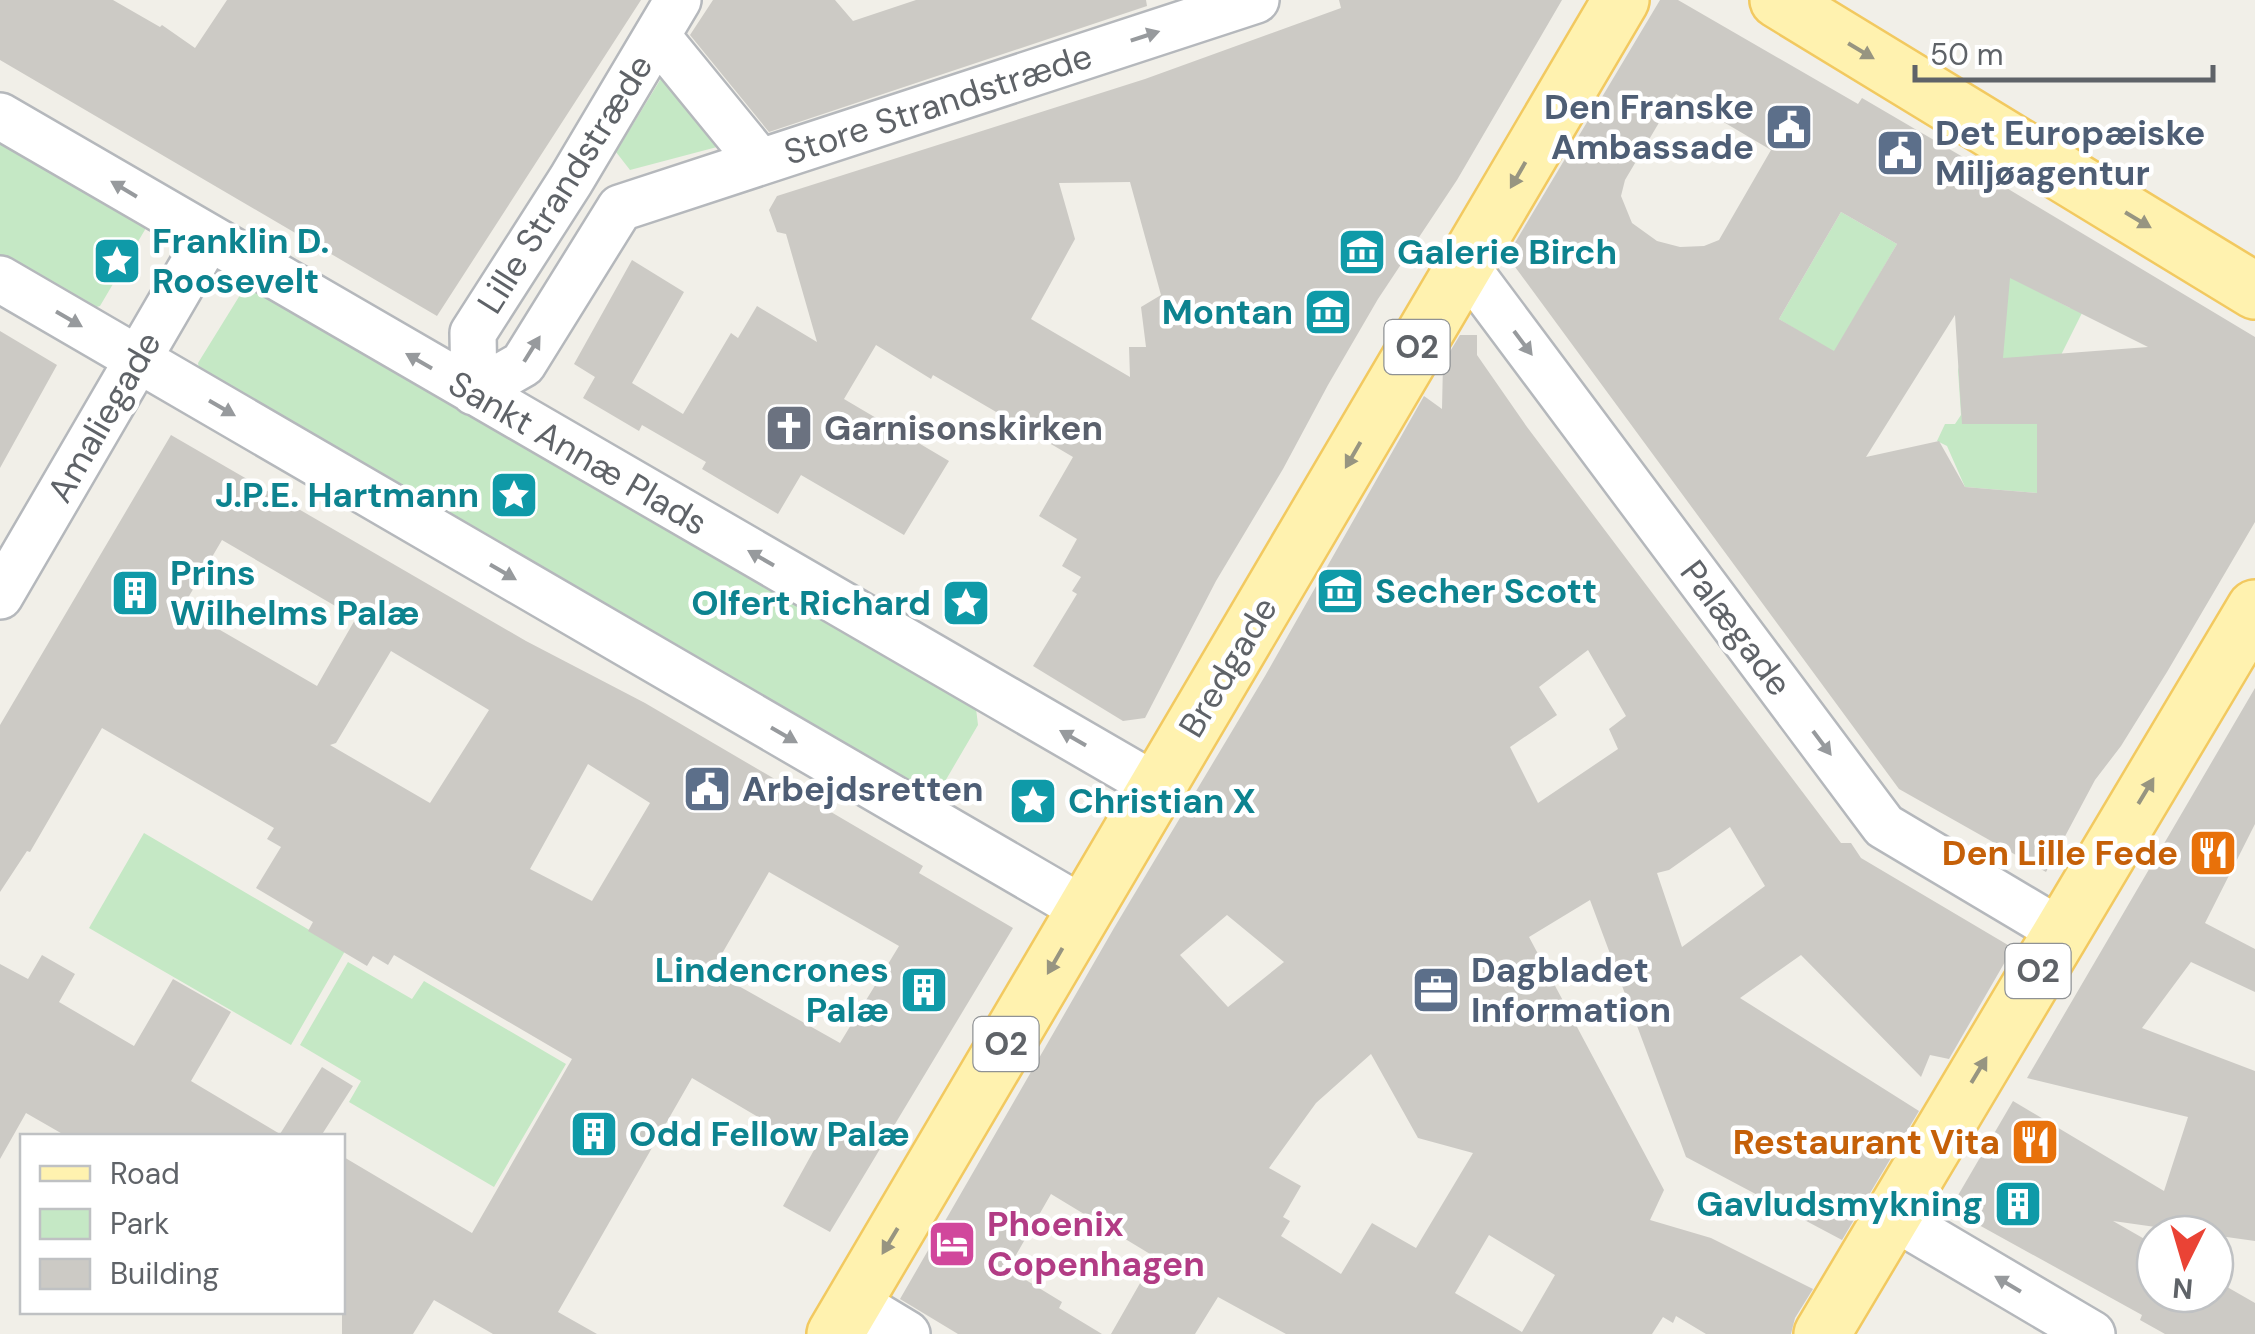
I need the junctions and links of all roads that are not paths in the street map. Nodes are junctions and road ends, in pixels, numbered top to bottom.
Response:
1 (1256, 0) edge
2 (1621, 0) edge
3 (1778, 0) edge
4 (667, 18) edge
5 (0, 116) edge
6 (760, 162) junction
7 (570, 180) junction
8 (620, 208) junction
9 (208, 239) junction
10 (1465, 264) junction
11 (0, 279) edge
12 (2255, 290) edge
13 (138, 360) junction
14 (474, 392) junction
15 (0, 596) edge
16 (2255, 608) edge
17 (1158, 787) junction
18 (1085, 910) junction
19 (2062, 932) junction
20 (1892, 1216) junction
21 (845, 1318) edge
22 (907, 1334) edge
23 (1822, 1334) edge
24 (2092, 1334) edge

6 -> 1 street, Store Strandstræde
2 -> 10 main road, Bredgade / O2
3 -> 12 main road
4 - 6 street, Lille Strandstræde
4 - 7 street, Lille Strandstræde
9 -> 5 street, Sankt Annæ Plads
6 - 8 street, Store Strandstræde
7 - 8 street
7 - 14 street, Lille Strandstræde
14 -> 8 street
9 - 13 street, Amaliegade
14 -> 9 street, Sankt Annæ Plads
10 -> 17 main road, Bredgade / O2
10 -> 19 street, Palægade
11 -> 13 street
13 - 15 street, Amaliegade
13 -> 18 street
17 -> 14 street, Sankt Annæ Plads
19 -> 16 main road, O2
17 - 18 main road, Bredgade / O2
18 -> 21 main road, Bredgade / O2
20 -> 19 main road, O2
20 - 23 main road, O2
24 -> 20 street
21 - 22 street

